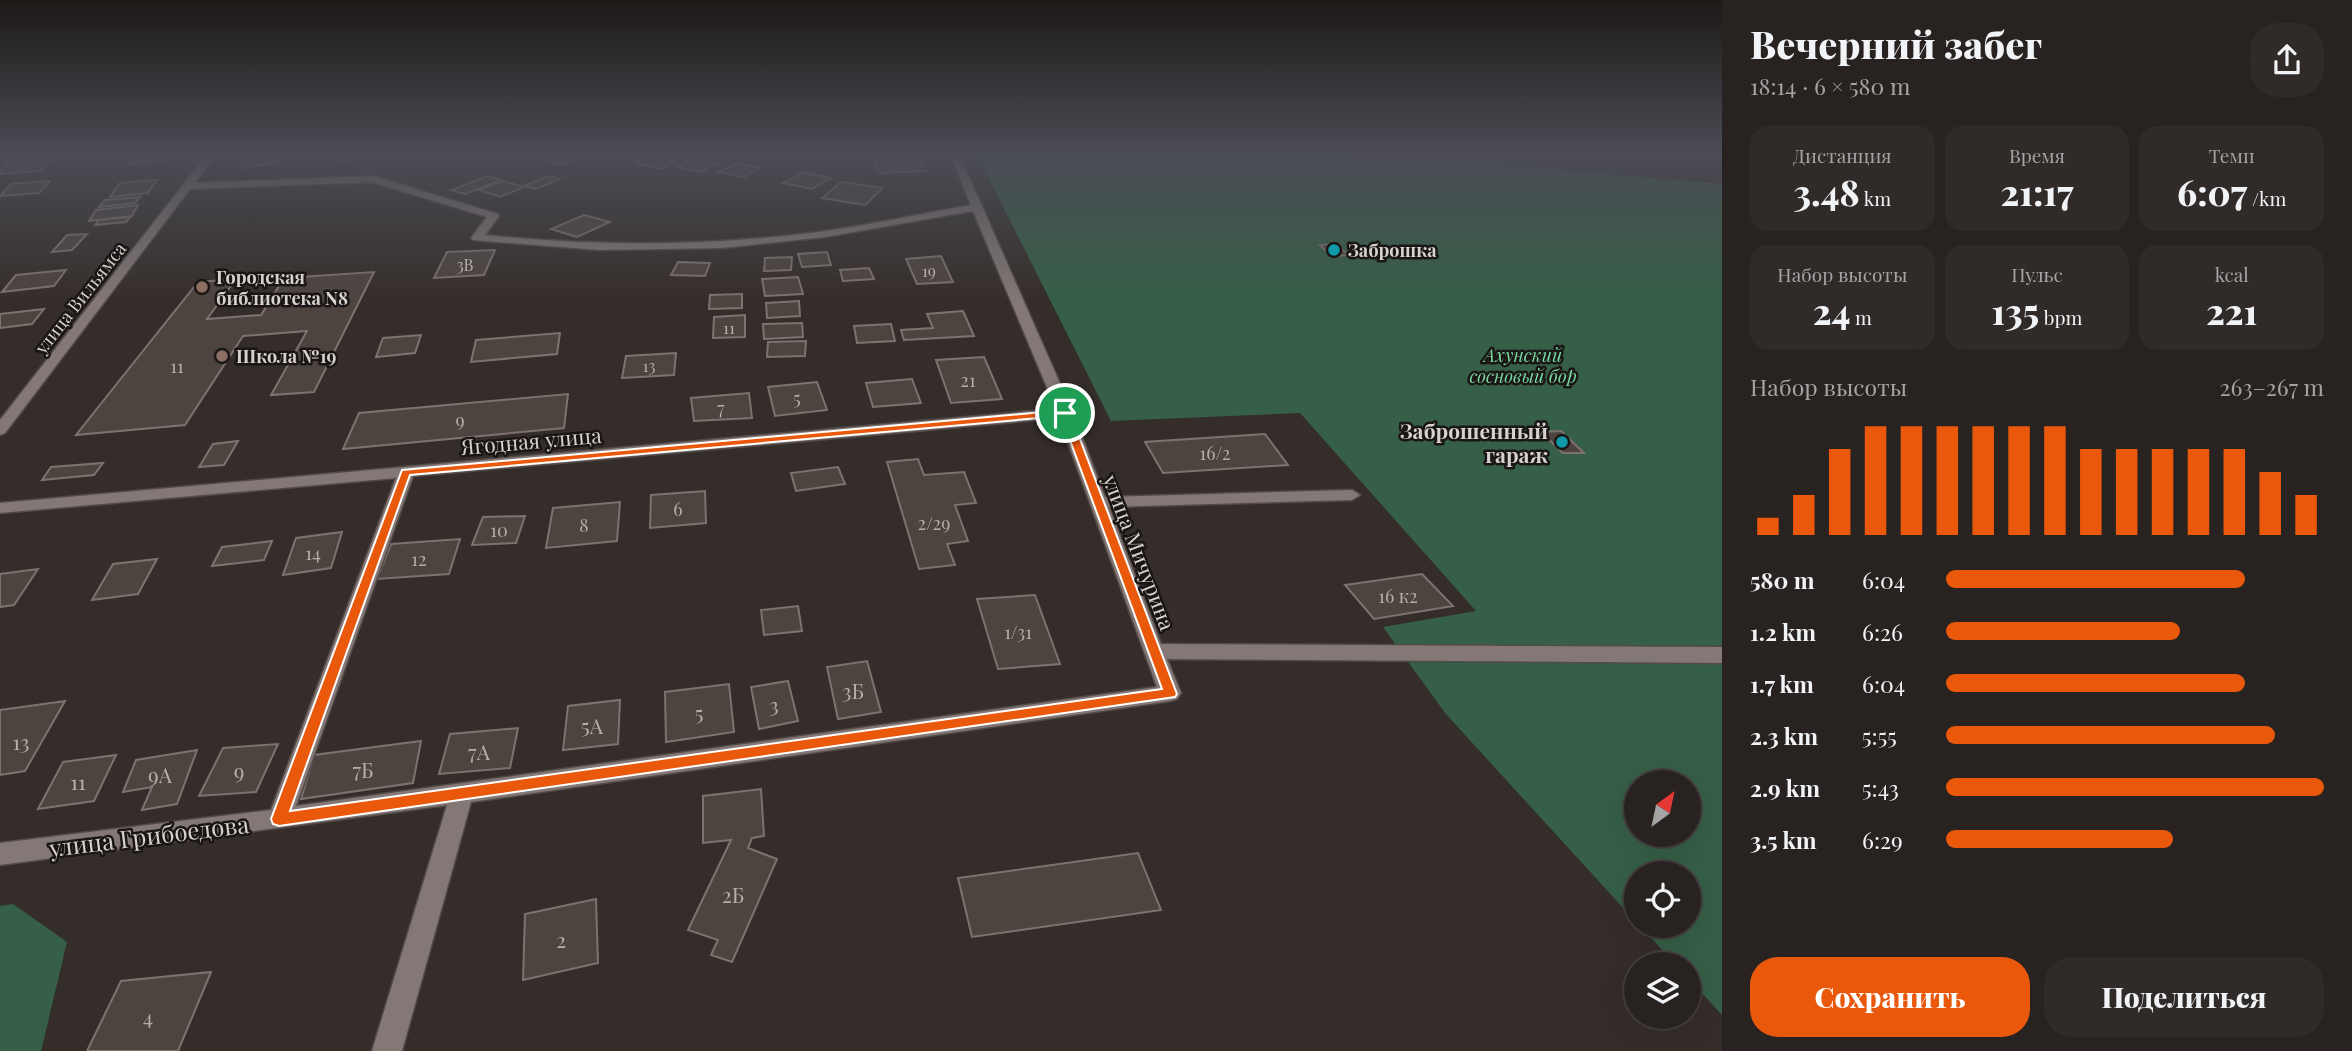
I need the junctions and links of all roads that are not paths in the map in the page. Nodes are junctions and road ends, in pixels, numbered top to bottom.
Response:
1 (175, 203) edge
2 (452, 203) edge
3 (975, 203) edge
4 (976, 206) junction
5 (1065, 413) junction
6 (0, 430) edge
7 (405, 473) junction
8 (1352, 495) dead end
9 (1099, 502) junction
10 (0, 508) edge
11 (1154, 651) junction
12 (1722, 655) edge
13 (1170, 694) joint
14 (463, 793) junction
15 (279, 819) junction
16 (0, 854) edge
17 (387, 1051) edge

1 - 6 street, улица Вильямса
2 - 4 street
3 - 4 street, улица Мичурина
4 - 5 street, улица Мичурина
5 - 7 street, Ягодная улица
5 - 9 street, улица Мичурина
7 - 10 street, Ягодная улица
7 - 15 street
8 - 9 street
9 - 11 street, улица Мичурина
11 - 12 street
11 - 13 street, улица Мичурина
13 - 14 street, улица Грибоедова
14 - 15 street, улица Грибоедова
14 - 17 street
15 - 16 street, улица Грибоедова

